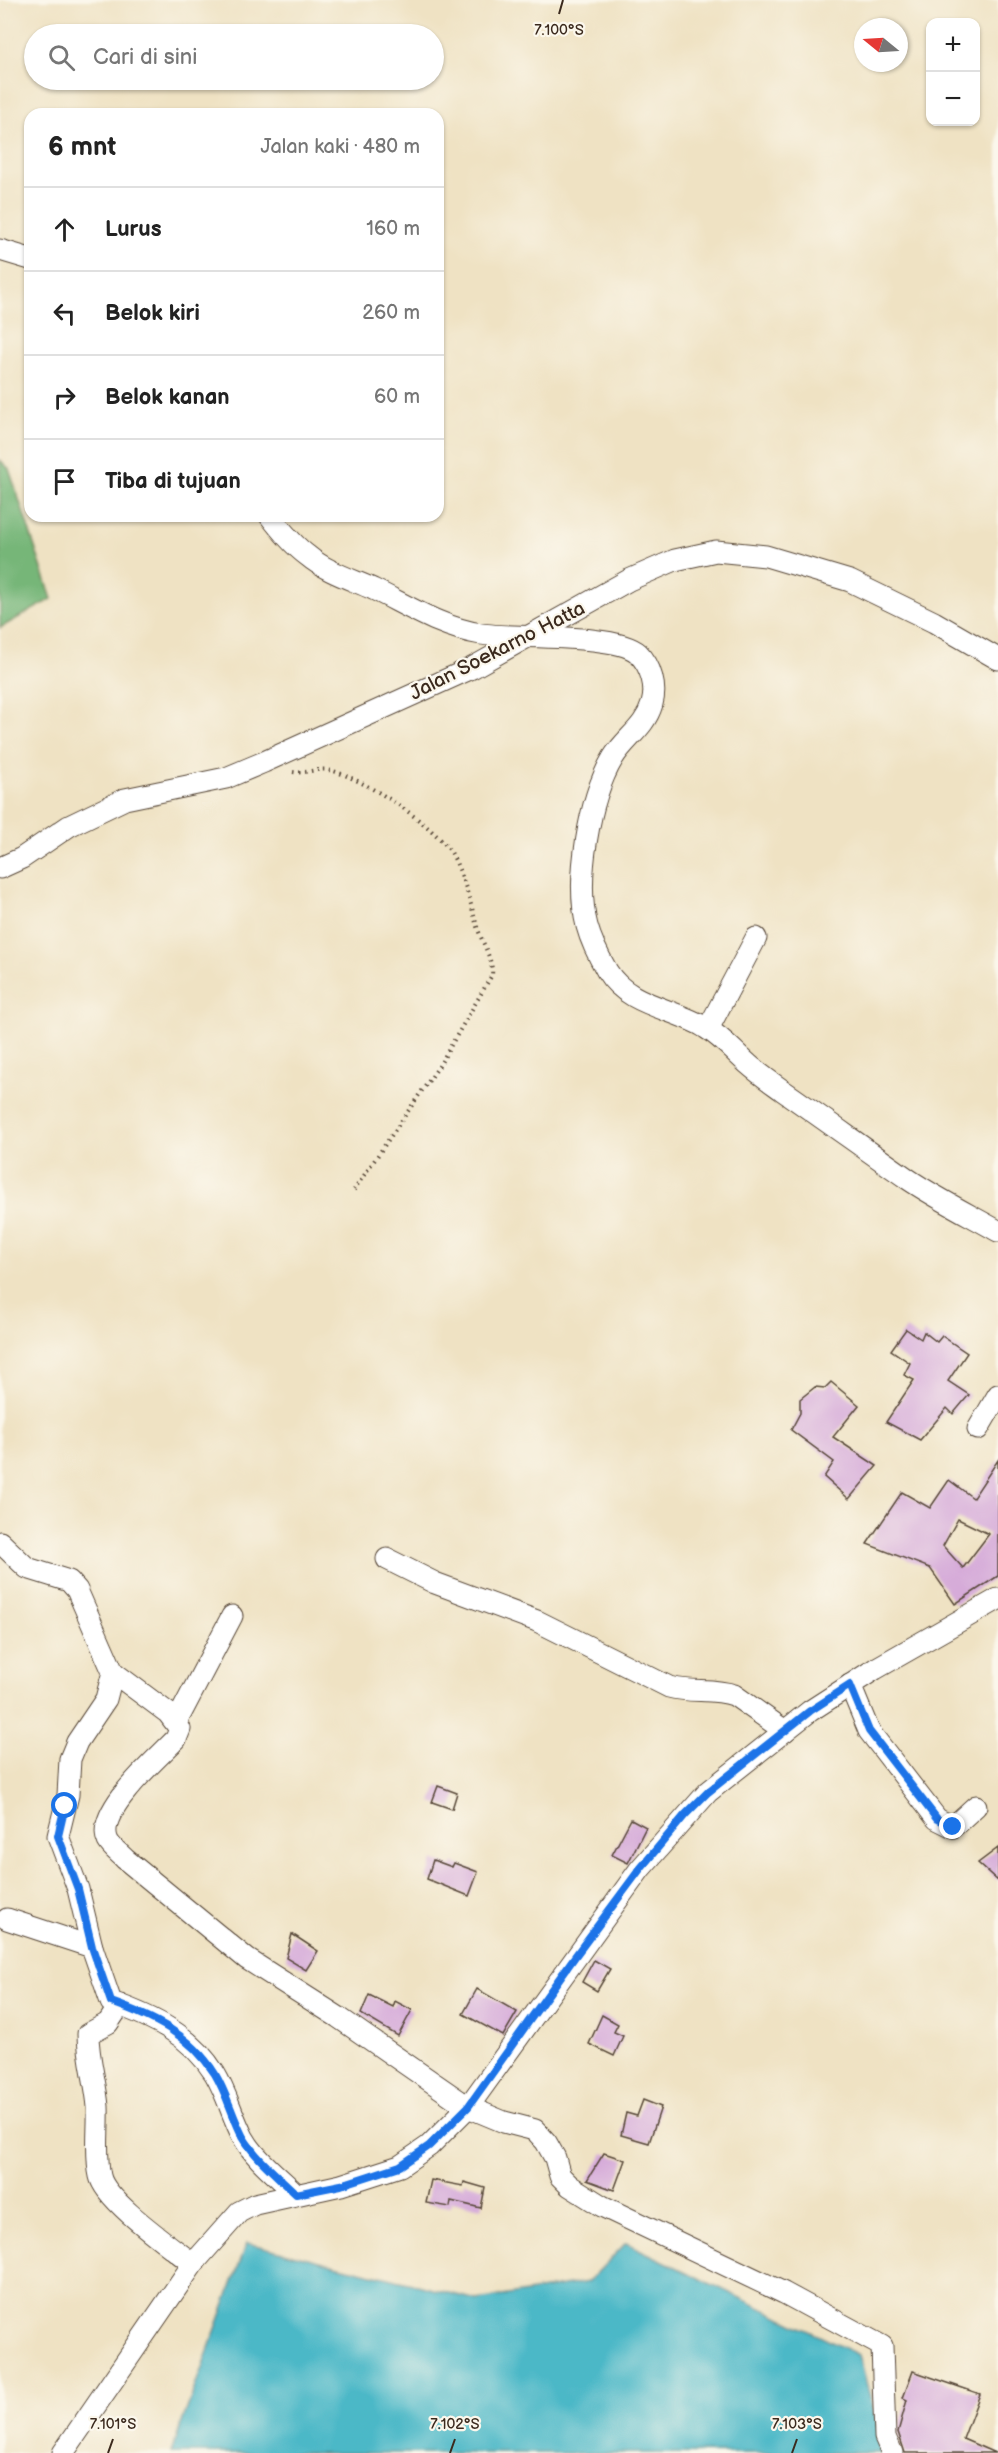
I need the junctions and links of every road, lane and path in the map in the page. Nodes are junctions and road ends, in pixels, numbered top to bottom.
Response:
1 (0, 250) edge
2 (24, 257) edge
3 (276, 522) edge
4 (525, 638) junction
5 (998, 658) edge
6 (264, 762) junction
7 (0, 868) edge
8 (756, 938) dead end
9 (708, 1029) junction
10 (354, 1190) dead end
11 (998, 1231) edge
12 (998, 1395) edge
13 (978, 1429) dead end
14 (0, 1542) edge
15 (387, 1559) dead end
16 (998, 1599) edge
17 (232, 1616) dead end
18 (113, 1672) junction
19 (850, 1685) junction
20 (177, 1721) junction
21 (785, 1731) junction
22 (976, 1806) dead end
23 (7, 1919) dead end
24 (92, 1947) junction
25 (120, 2005) junction
26 (468, 2107) junction
27 (296, 2194) junction
28 (194, 2264) junction
29 (63, 2453) edge
30 (892, 2453) edge

1 - 2 street
3 - 4 street
4 - 5 street, Jalan Soekarno Hatta
4 - 6 street, Jalan Soekarno Hatta
4 - 9 street
6 - 7 street, Jalan Soekarno Hatta
6 - 10 path
8 - 9 street
9 - 11 street
12 - 13 street
14 - 18 street
15 - 21 street
16 - 19 street
17 - 20 street
18 - 20 street
18 - 24 street
19 - 21 street
19 - 22 street
20 - 26 street
21 - 26 street
23 - 24 street
24 - 25 street
25 - 27 street
25 - 28 street
26 - 27 street
26 - 30 street
27 - 28 street
28 - 29 street

